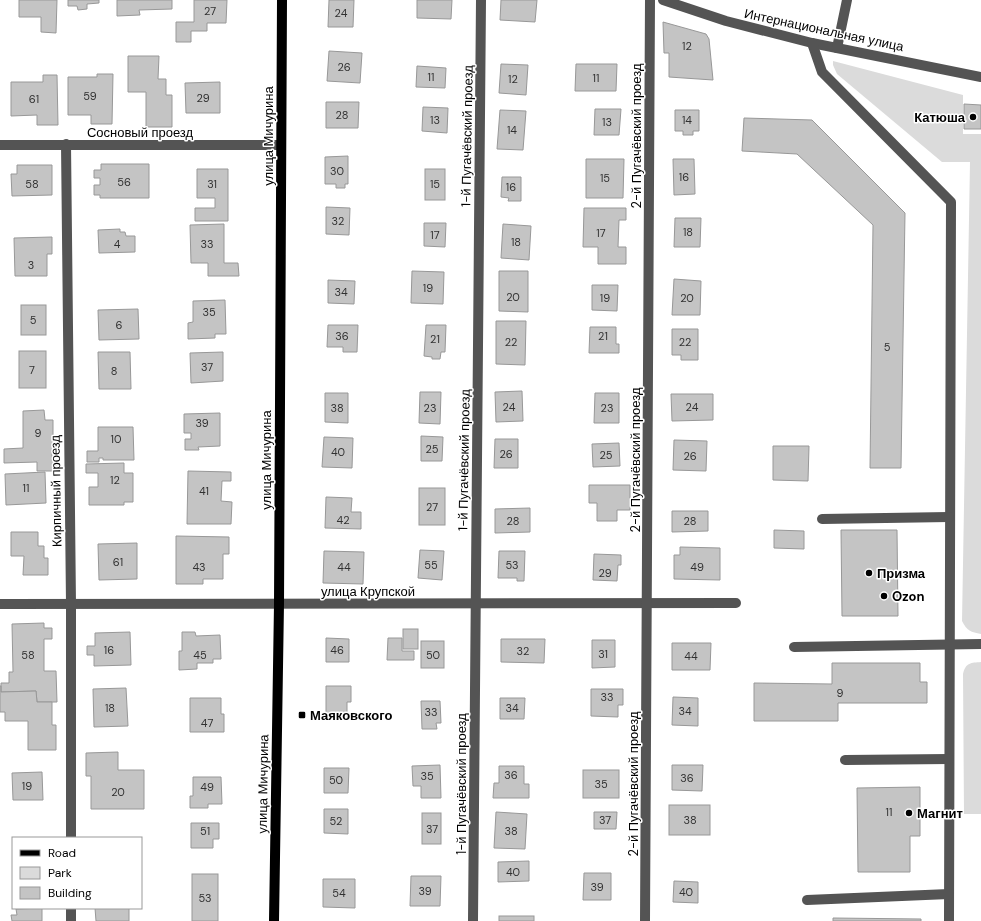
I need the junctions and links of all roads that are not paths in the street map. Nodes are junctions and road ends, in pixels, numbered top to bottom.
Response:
1 (282, 0) edge
2 (482, 0) edge
3 (650, 0) edge
4 (663, 0) edge
5 (847, 0) edge
6 (812, 43) junction
7 (837, 48) junction
8 (981, 76) edge
9 (66, 144) junction
10 (281, 145) junction
11 (0, 146) edge
12 (949, 517) junction
13 (822, 519) dead end
14 (648, 603) junction
15 (736, 603) dead end
16 (0, 604) edge
17 (71, 604) junction
18 (279, 604) junction
19 (476, 604) junction
20 (981, 644) edge
21 (949, 645) junction
22 (794, 647) dead end
23 (949, 759) junction
24 (845, 760) dead end
25 (71, 837) edge
26 (949, 894) junction
27 (807, 900) dead end
28 (71, 909) edge
29 (71, 921) edge
30 (274, 921) edge
31 (473, 921) edge
32 (645, 921) edge
33 (949, 921) edge

1 - 10 main road, улица Мичурина
2 - 19 street, 1-й Пугачёвский проезд
3 - 14 street, 2-й Пугачёвский проезд
4 - 6 street, Интернациональная улица
5 - 7 street
6 - 7 street, Интернациональная улица
6 - 12 street
7 - 8 street, Интернациональная улица
9 - 10 street, Сосновый проезд
9 - 11 street, Сосновый проезд
9 - 17 street, Кирпичный проезд
10 - 18 main road, улица Мичурина
12 - 13 street
12 - 21 street
14 - 15 street, улица Крупской
14 - 19 street, улица Крупской
14 - 32 street, 2-й Пугачёвский проезд
16 - 17 street, улица Крупской
17 - 18 street, улица Крупской
17 - 25 street, Кирпичный проезд
18 - 19 street, улица Крупской
18 - 30 main road, улица Мичурина
19 - 31 street, 1-й Пугачёвский проезд
20 - 21 street
21 - 22 street
21 - 23 street
23 - 24 street
23 - 26 street
26 - 27 street
26 - 33 street
28 - 29 street

